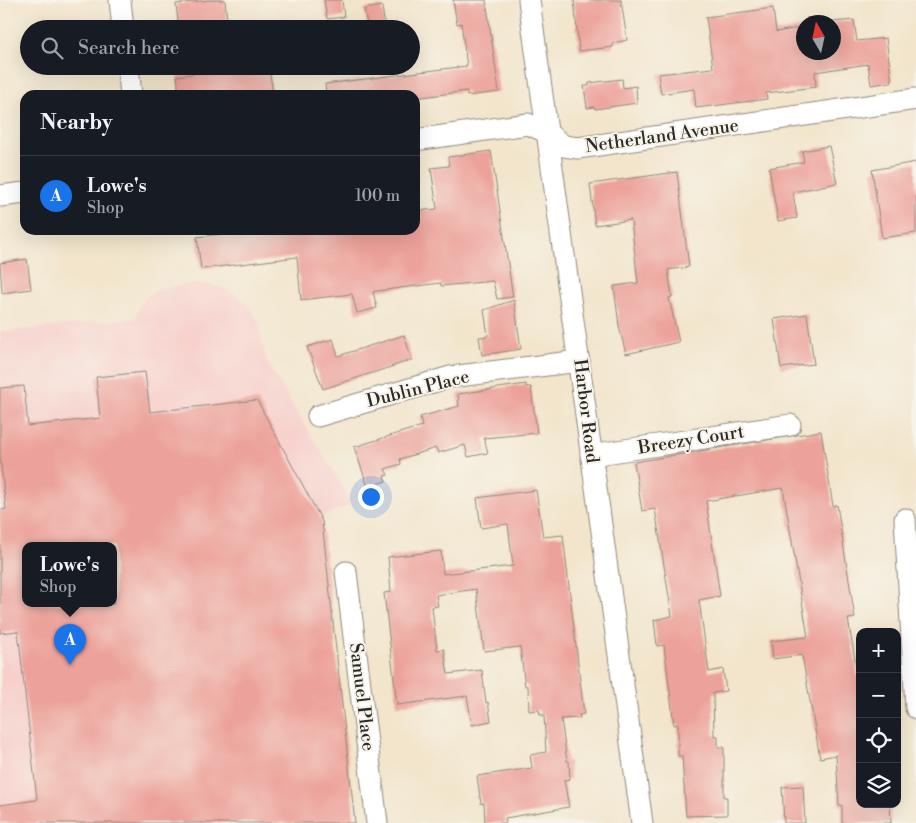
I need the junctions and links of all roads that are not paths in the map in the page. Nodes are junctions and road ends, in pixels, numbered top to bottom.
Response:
1 (120, 0) edge
2 (529, 0) edge
3 (122, 20) edge
4 (129, 75) edge
5 (130, 90) edge
6 (916, 99) edge
7 (546, 132) junction
8 (420, 139) edge
9 (20, 194) edge
10 (0, 196) edge
11 (579, 361) junction
12 (318, 416) dead end
13 (790, 425) dead end
14 (591, 455) junction
15 (905, 519) dead end
16 (346, 572) dead end
17 (916, 708) edge
18 (377, 823) edge
19 (642, 823) edge

1 - 3 street
2 - 7 street, Harbor Road
4 - 5 street
6 - 7 street, Netherland Avenue
7 - 8 street, Netherland Avenue
7 - 11 street, Harbor Road
9 - 10 street
11 - 12 street, Dublin Place
11 - 14 street, Harbor Road
13 - 14 street, Breezy Court
14 - 19 street, Harbor Road
15 - 17 street
16 - 18 street, Samuel Place

